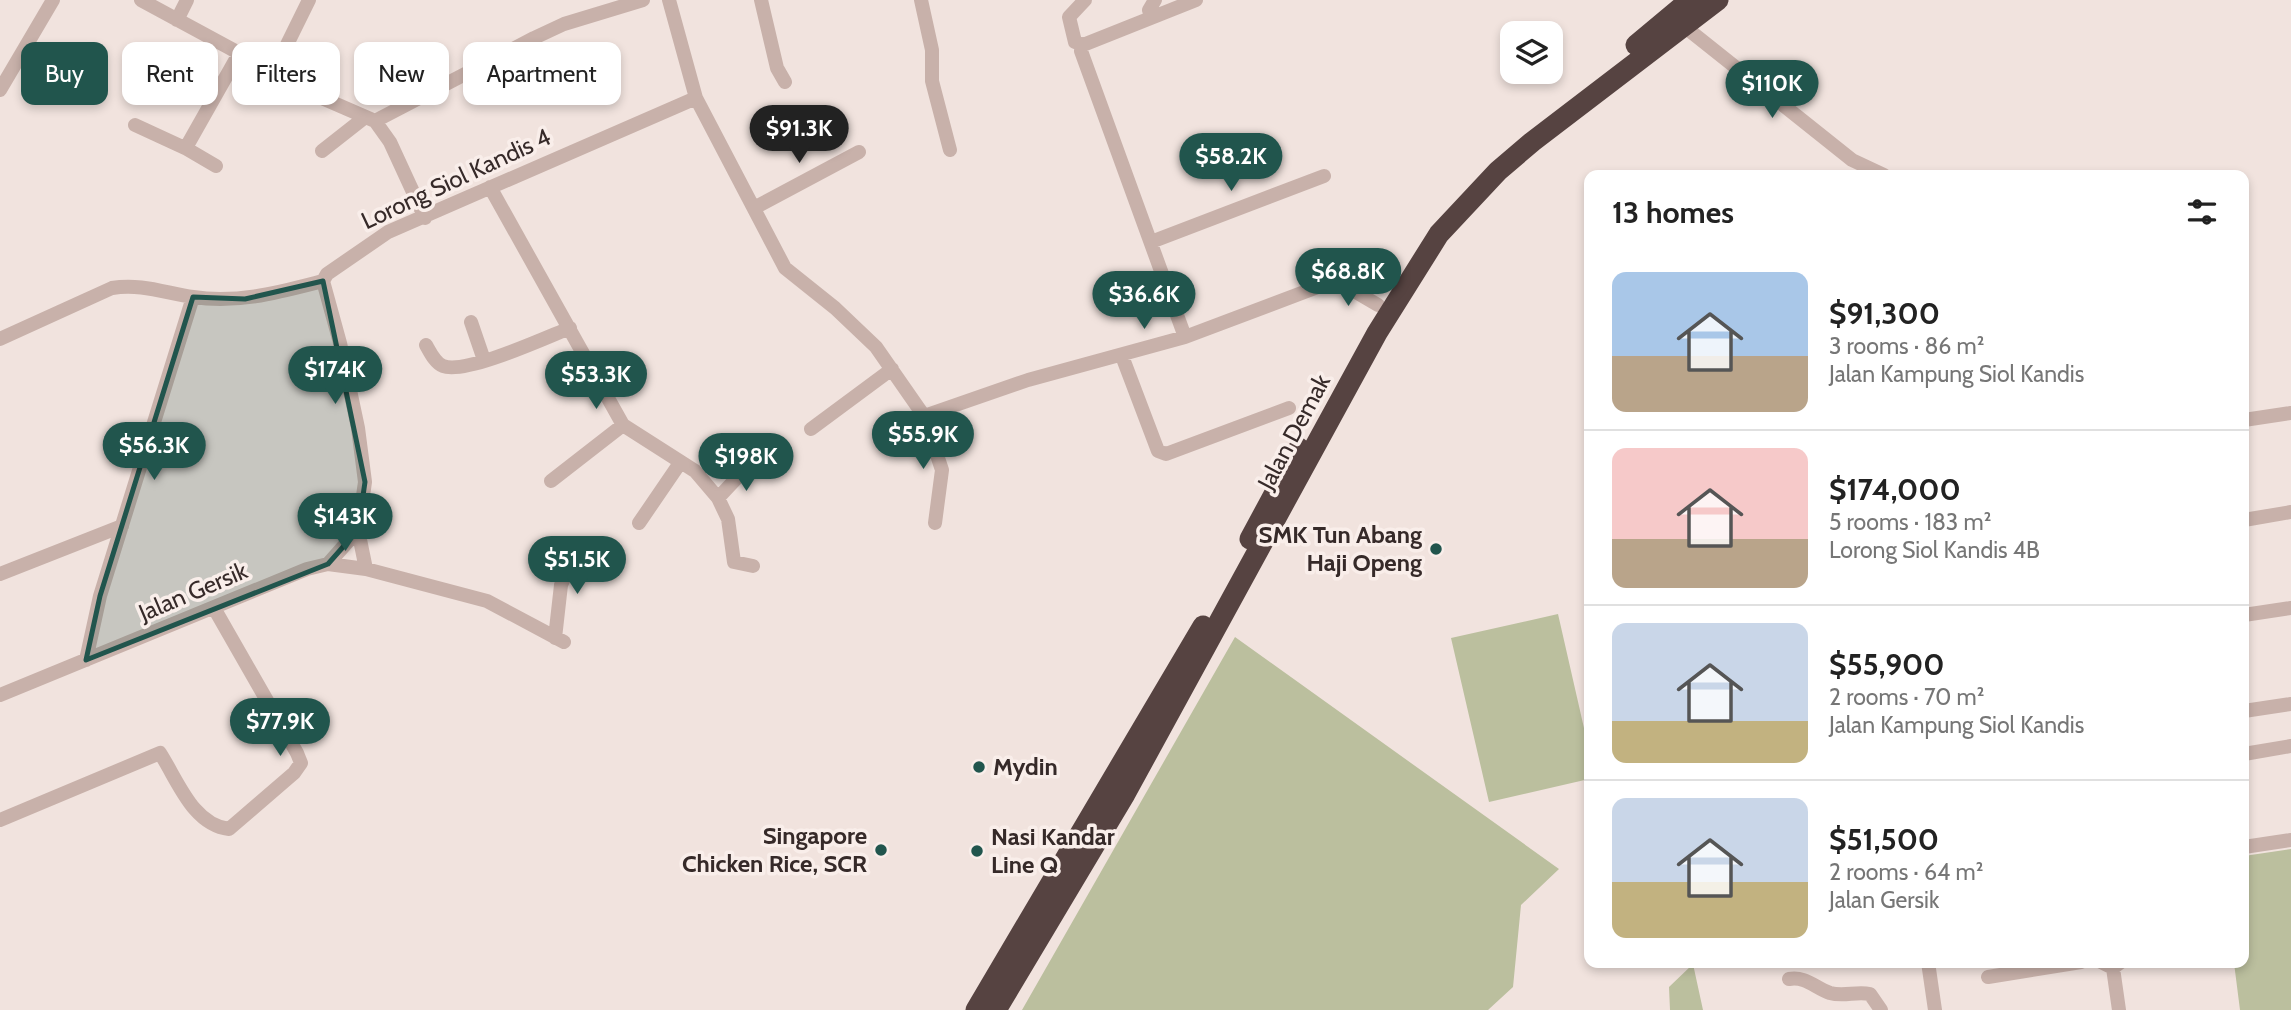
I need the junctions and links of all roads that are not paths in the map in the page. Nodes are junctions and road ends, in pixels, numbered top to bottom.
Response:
1 (53, 0) edge
2 (141, 0) edge
3 (187, 0) edge
4 (309, 0) edge
5 (643, 0) edge
6 (761, 0) edge
7 (920, 0) edge
8 (1085, 0) edge
9 (1155, 0) edge
10 (1196, 0) edge
11 (1690, 0) edge
12 (1718, 0) edge
13 (673, 1) edge
14 (1151, 16) junction
15 (177, 20) junction
16 (1685, 27) junction
17 (288, 42) edge
18 (1083, 45) junction
19 (232, 48) edge
20 (232, 65) edge
21 (785, 82) dead end
22 (0, 90) edge
23 (696, 98) junction
24 (340, 104) edge
25 (370, 119) junction
26 (135, 125) dead end
27 (187, 149) junction
28 (950, 150) dead end
29 (322, 151) dead end
30 (859, 152) dead end
31 (216, 166) dead end
32 (1875, 170) edge
33 (1324, 176) dead end
34 (490, 187) junction
35 (754, 208) junction
36 (425, 218) junction
37 (1151, 242) junction
38 (1373, 266) dead end
39 (323, 281) junction
40 (1337, 281) junction
41 (193, 297) junction
42 (1378, 304) junction
43 (471, 322) dead end
44 (570, 328) junction
45 (1185, 337) junction
46 (0, 339) edge
47 (426, 345) dead end
48 (1122, 356) junction
49 (484, 360) junction
50 (892, 369) junction
51 (1289, 408) dead end
52 (924, 416) junction
53 (2290, 418) edge
54 (2249, 420) edge
55 (623, 425) junction
56 (811, 429) dead end
57 (680, 463) junction
58 (749, 465) dead end
59 (551, 481) dead end
60 (718, 498) junction
61 (2291, 512) edge
62 (2249, 519) edge
63 (639, 523) dead end
64 (935, 523) dead end
65 (122, 526) junction
66 (358, 530) junction
67 (578, 547) dead end
68 (328, 564) junction
69 (752, 566) dead end
70 (366, 569) junction
71 (0, 574) edge
72 (214, 608) junction
73 (2291, 608) edge
74 (2249, 614) edge
75 (86, 660) junction
76 (0, 695) edge
77 (2291, 704) edge
78 (2249, 710) edge
79 (2291, 746) edge
80 (2249, 753) edge
81 (0, 820) edge
82 (2291, 839) edge
83 (2249, 846) edge
84 (1929, 968) edge
85 (2043, 968) edge
86 (2113, 968) edge
87 (1987, 977) dead end
88 (1789, 979) dead end
89 (976, 1010) edge
90 (996, 1010) edge
91 (1881, 1010) edge
92 (1935, 1010) edge
93 (2119, 1010) edge

1 - 22 street
2 - 15 street
3 - 15 street
4 - 17 street
5 - 25 street
6 - 21 street
7 - 28 street
8 - 18 street
9 - 14 street
10 - 14 street
11 - 42 highway, Jalan Demak
12 - 16 highway, Jalan Demak
13 - 23 street
14 - 18 street
15 - 19 street
16 - 32 street
16 - 90 highway, Jalan Demak
18 - 37 street
20 - 27 street
23 - 34 street, Lorong Siol Kandis 4
23 - 35 street
24 - 25 street
25 - 29 street
25 - 36 street
26 - 27 street
27 - 31 street
30 - 35 street
33 - 37 street
34 - 36 street, Lorong Siol Kandis 4
34 - 44 street
35 - 50 street
36 - 39 street, Lorong Siol Kandis 4
37 - 45 street
38 - 40 street
39 - 41 street, Lorong Siol Kandis 4
39 - 66 street
40 - 42 street
40 - 45 street
41 - 46 street, Lorong Siol Kandis 4
41 - 65 street
42 - 89 highway, Jalan Demak
43 - 49 street
44 - 49 street
44 - 55 street
45 - 48 street
47 - 49 street
48 - 51 street
48 - 52 street
50 - 52 street
50 - 56 street
52 - 64 street
53 - 54 street
55 - 57 street
55 - 59 street
57 - 60 street
57 - 63 street
58 - 60 street
60 - 69 street
61 - 62 street
65 - 71 street
65 - 75 street
66 - 68 street
66 - 70 street
67 - 70 street, Jalan Gersik
68 - 70 street, Jalan Gersik
68 - 72 street, Jalan Gersik
72 - 75 street, Jalan Gersik
72 - 81 street
73 - 74 street
75 - 76 street, Jalan Gersik
77 - 78 street
79 - 80 street
82 - 83 street
84 - 92 street
85 - 87 street
86 - 93 street
88 - 91 street

